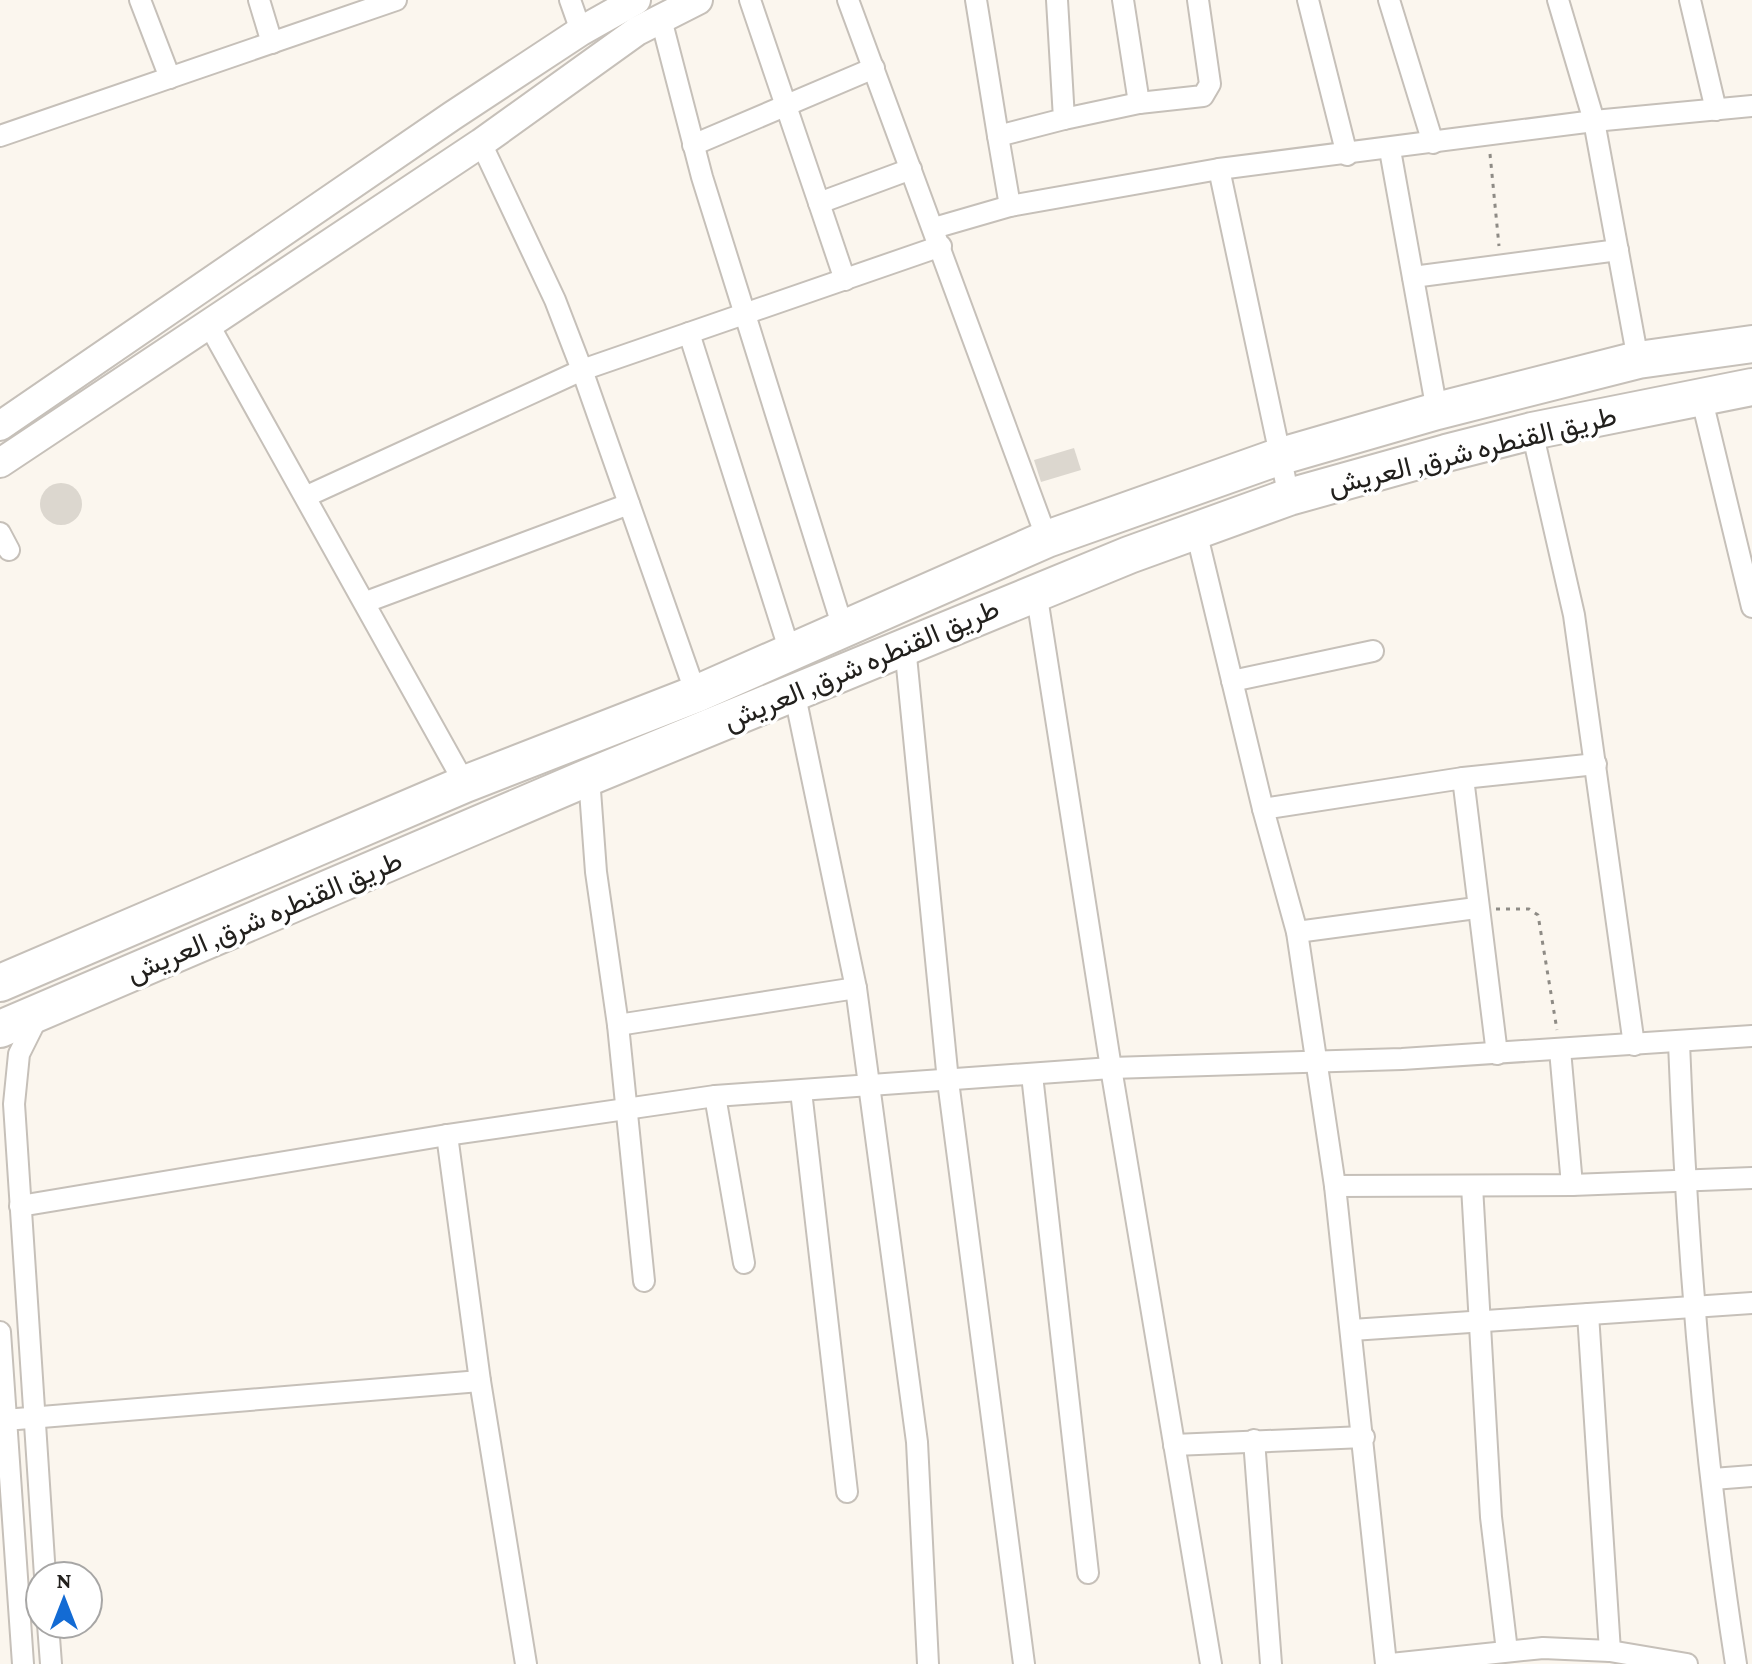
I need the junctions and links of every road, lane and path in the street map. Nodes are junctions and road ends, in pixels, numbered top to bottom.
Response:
1 (140, 0) edge
2 (259, 0) edge
3 (396, 0) edge
4 (570, 0) edge
5 (636, 0) edge
6 (698, 0) edge
7 (750, 0) edge
8 (848, 0) edge
9 (976, 0) edge
10 (1057, 0) edge
11 (1123, 0) edge
12 (1198, 0) edge
13 (1308, 0) edge
14 (1389, 0) edge
15 (1558, 0) edge
16 (1690, 0) edge
17 (661, 19) junction
18 (581, 31) junction
19 (272, 43) junction
20 (874, 68) junction
21 (170, 78) junction
22 (1139, 103) junction
23 (787, 105) junction
24 (1752, 106) edge
25 (1716, 110) junction
26 (1064, 119) junction
27 (1594, 121) junction
28 (1488, 135) junction
29 (0, 136) edge
30 (998, 136) junction
31 (481, 143) junction
32 (1433, 143) junction
33 (693, 145) junction
34 (1390, 150) junction
35 (1347, 155) junction
36 (911, 169) junction
37 (1219, 169) junction
38 (819, 203) junction
39 (1010, 206) junction
40 (937, 237) junction
41 (1499, 247) dead end
42 (1618, 250) junction
43 (1413, 277) junction
44 (845, 280) junction
45 (745, 314) junction
46 (209, 325) junction
47 (689, 333) junction
48 (1752, 344) edge
49 (1638, 360) junction
50 (582, 370) junction
51 (1752, 387) edge
52 (1701, 396) junction
53 (1437, 411) junction
54 (0, 426) edge
55 (1532, 431) junction
56 (4, 452) edge
57 (1278, 457) junction
58 (307, 496) junction
59 (1289, 497) junction
60 (629, 504) junction
61 (1196, 531) junction
62 (1047, 539) junction
63 (1036, 591) junction
64 (366, 602) junction
65 (1752, 607) edge
66 (843, 628) junction
67 (905, 646) junction
68 (1373, 651) dead end
69 (790, 652) junction
70 (1232, 681) junction
71 (794, 691) junction
72 (696, 694) junction
73 (1596, 764) junction
74 (589, 777) junction
75 (1463, 778) junction
76 (465, 784) junction
77 (1263, 809) junction
78 (1476, 908) junction
79 (1297, 932) junction
80 (0, 983) edge
81 (856, 988) junction
82 (39, 1013) junction
83 (618, 1025) junction
84 (0, 1029) edge
85 (1752, 1036) edge
86 (1679, 1043) junction
87 (1634, 1045) junction
88 (1560, 1050) junction
89 (1497, 1054) junction
90 (1319, 1063) junction
91 (1111, 1068) junction
92 (1032, 1075) junction
93 (948, 1081) junction
94 (869, 1086) junction
95 (801, 1091) junction
96 (715, 1096) junction
97 (624, 1107) junction
98 (447, 1135) junction
99 (1752, 1178) edge
100 (1685, 1183) junction
101 (1572, 1185) junction
102 (1335, 1186) junction
103 (1472, 1186) junction
104 (20, 1206) junction
105 (744, 1263) dead end
106 (644, 1281) dead end
107 (1752, 1303) edge
108 (1695, 1305) junction
109 (1588, 1314) junction
110 (1479, 1324) junction
111 (1352, 1330) junction
112 (0, 1332) edge
113 (480, 1381) junction
114 (34, 1416) junction
115 (5, 1420) junction
116 (1364, 1437) junction
117 (1254, 1440) junction
118 (1174, 1445) junction
119 (1752, 1476) edge
120 (1713, 1479) junction
121 (847, 1492) dead end
122 (44, 1560) edge
123 (8, 1565) edge
124 (1088, 1573) dead end
125 (49, 1640) edge
126 (1507, 1651) junction
127 (1610, 1651) junction
128 (1544, 1656) edge
129 (23, 1664) edge
130 (51, 1664) edge
131 (526, 1664) edge
132 (928, 1664) edge
133 (1024, 1664) edge
134 (1211, 1664) edge
135 (1271, 1664) edge
136 (1388, 1664) edge
137 (1683, 1664) edge
138 (1736, 1664) edge

1 - 21 street
2 - 19 street
3 - 19 street
4 - 18 street
5 - 18 main road
6 - 17 main road
7 - 23 street
8 - 20 street
9 - 30 street
10 - 26 street
11 - 22 street
12 - 22 street
13 - 35 street
14 - 32 street
15 - 27 street
16 - 25 street
17 - 31 main road
17 - 33 street
18 - 54 main road
19 - 21 street
20 - 23 street
20 - 36 street
21 - 29 street
22 - 26 street
23 - 33 street
23 - 38 street
24 - 25 street
25 - 27 street
26 - 30 street
27 - 28 street
27 - 42 street
28 - 32 street
28 - 41 path
30 - 39 street
31 - 46 main road
31 - 50 street
32 - 34 street
33 - 45 street
34 - 35 street
34 - 43 street
35 - 37 street
36 - 38 street
36 - 40 street
37 - 39 street
37 - 57 street
38 - 44 street
39 - 40 street
40 - 44 street
40 - 62 street
42 - 43 street
42 - 49 street
43 - 53 street
44 - 45 street
45 - 47 street
45 - 66 street
46 - 56 main road
46 - 58 street
47 - 50 street
47 - 69 street
48 - 49 highway, طريق القنطره شرق, العريش
49 - 53 highway, طريق القنطره شرق, العريش
50 - 58 street
50 - 60 street
51 - 52 highway, طريق القنطره شرق, العريش
52 - 55 highway, طريق القنطره شرق, العريش
52 - 65 street
53 - 57 highway, طريق القنطره شرق, العريش
55 - 59 highway, طريق القنطره شرق, العريش
55 - 73 street
57 - 59 street
57 - 62 highway, طريق القنطره شرق, العريش
58 - 64 street
59 - 61 highway, طريق القنطره شرق, العريش
60 - 64 street
60 - 72 street
61 - 63 highway, طريق القنطره شرق, العريش
61 - 70 street
62 - 66 highway, طريق القنطره شرق, العريش
63 - 67 highway, طريق القنطره شرق, العريش
63 - 91 street
64 - 76 street
66 - 69 highway, طريق القنطره شرق, العريش
67 - 71 highway, طريق القنطره شرق, العريش
67 - 93 street
68 - 70 street
69 - 72 highway, طريق القنطره شرق, العريش
70 - 77 street
71 - 74 highway, طريق القنطره شرق, العريش
71 - 81 street
72 - 76 highway, طريق القنطره شرق, العريش
73 - 75 street
73 - 87 street
74 - 82 highway, طريق القنطره شرق, العريش
74 - 83 street
75 - 77 street
75 - 78 street
76 - 80 highway, طريق القنطره شرق, العريش
77 - 79 street
78 - 79 street
78 - 88 path
78 - 89 street
79 - 90 street
81 - 83 street
81 - 94 street
82 - 84 highway, طريق القنطره شرق, العريش
82 - 104 street
83 - 97 street
85 - 86 street
86 - 87 street
86 - 100 street
87 - 88 street
88 - 89 street
88 - 101 street
89 - 90 street
90 - 91 street
90 - 102 street
91 - 92 street
91 - 118 street
92 - 93 street
92 - 124 street
93 - 94 street
93 - 133 street
94 - 95 street
94 - 132 street
95 - 96 street
95 - 121 street
96 - 97 street
96 - 105 street
97 - 98 street
97 - 106 street
98 - 104 street
98 - 113 street
99 - 100 street
100 - 101 street
100 - 108 street
101 - 103 street
102 - 103 street
102 - 111 street
103 - 110 street
104 - 114 street
107 - 108 street
108 - 109 street
108 - 120 street
109 - 110 street
109 - 127 street
110 - 111 street
110 - 126 street
111 - 116 street
112 - 115 street
113 - 114 street
113 - 131 street
114 - 115 street
114 - 122 street
115 - 123 street
116 - 117 street
116 - 136 street
117 - 118 street
117 - 135 street
118 - 134 street
119 - 120 street
120 - 138 street
123 - 129 street
125 - 130 street
126 - 128 street
126 - 136 street
127 - 128 street
127 - 137 street

